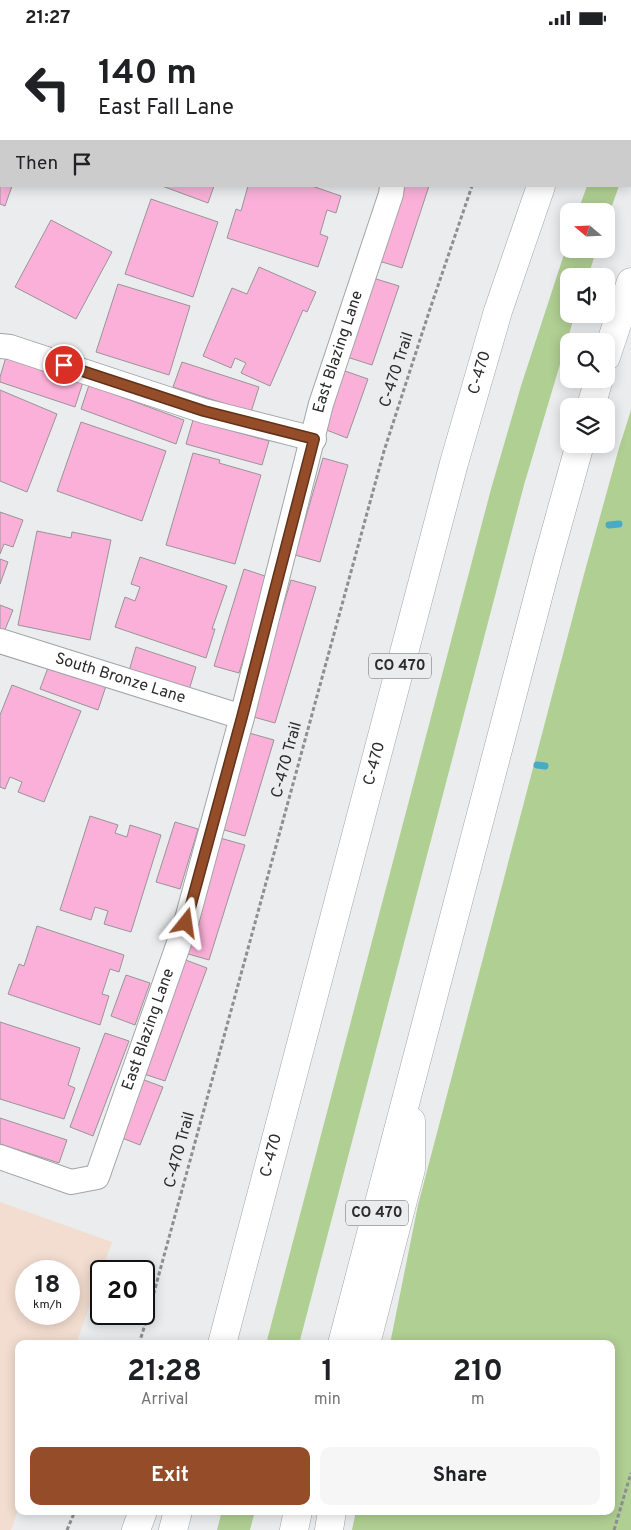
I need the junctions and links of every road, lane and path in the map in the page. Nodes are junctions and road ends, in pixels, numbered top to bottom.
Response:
1 (472, 187) edge
2 (541, 187) edge
3 (391, 190) edge
4 (631, 281) edge
5 (614, 333) edge
6 (0, 346) edge
7 (314, 439) junction
8 (577, 453) edge
9 (0, 641) edge
10 (242, 717) junction
11 (411, 1082) junction
12 (272, 1150) junction
13 (0, 1157) edge
14 (140, 1340) edge
15 (204, 1340) edge
16 (223, 1340) edge
17 (343, 1340) edge
18 (367, 1340) edge
19 (631, 1473) edge
20 (73, 1515) edge
21 (142, 1515) edge
22 (177, 1515) edge
23 (297, 1515) edge
24 (331, 1515) edge
25 (67, 1530) edge
26 (136, 1530) edge
27 (173, 1530) edge
28 (294, 1530) edge
29 (329, 1530) edge
30 (614, 1530) edge

1 - 14 path, C-470 Trail
2 - 12 highway, C-470 / CO 470
3 - 7 lane, East Blazing Lane
4 - 5 highway
6 - 7 lane
7 - 10 lane, East Blazing Lane
8 - 11 highway, CO 470
9 - 10 lane, South Bronze Lane
10 - 13 lane, East Blazing Lane
11 - 17 highway, CO 470
11 - 18 highway
12 - 15 highway
12 - 16 highway, C-470 / CO 470
19 - 30 path
20 - 25 path
21 - 26 highway
22 - 27 highway
23 - 28 highway
24 - 29 highway

